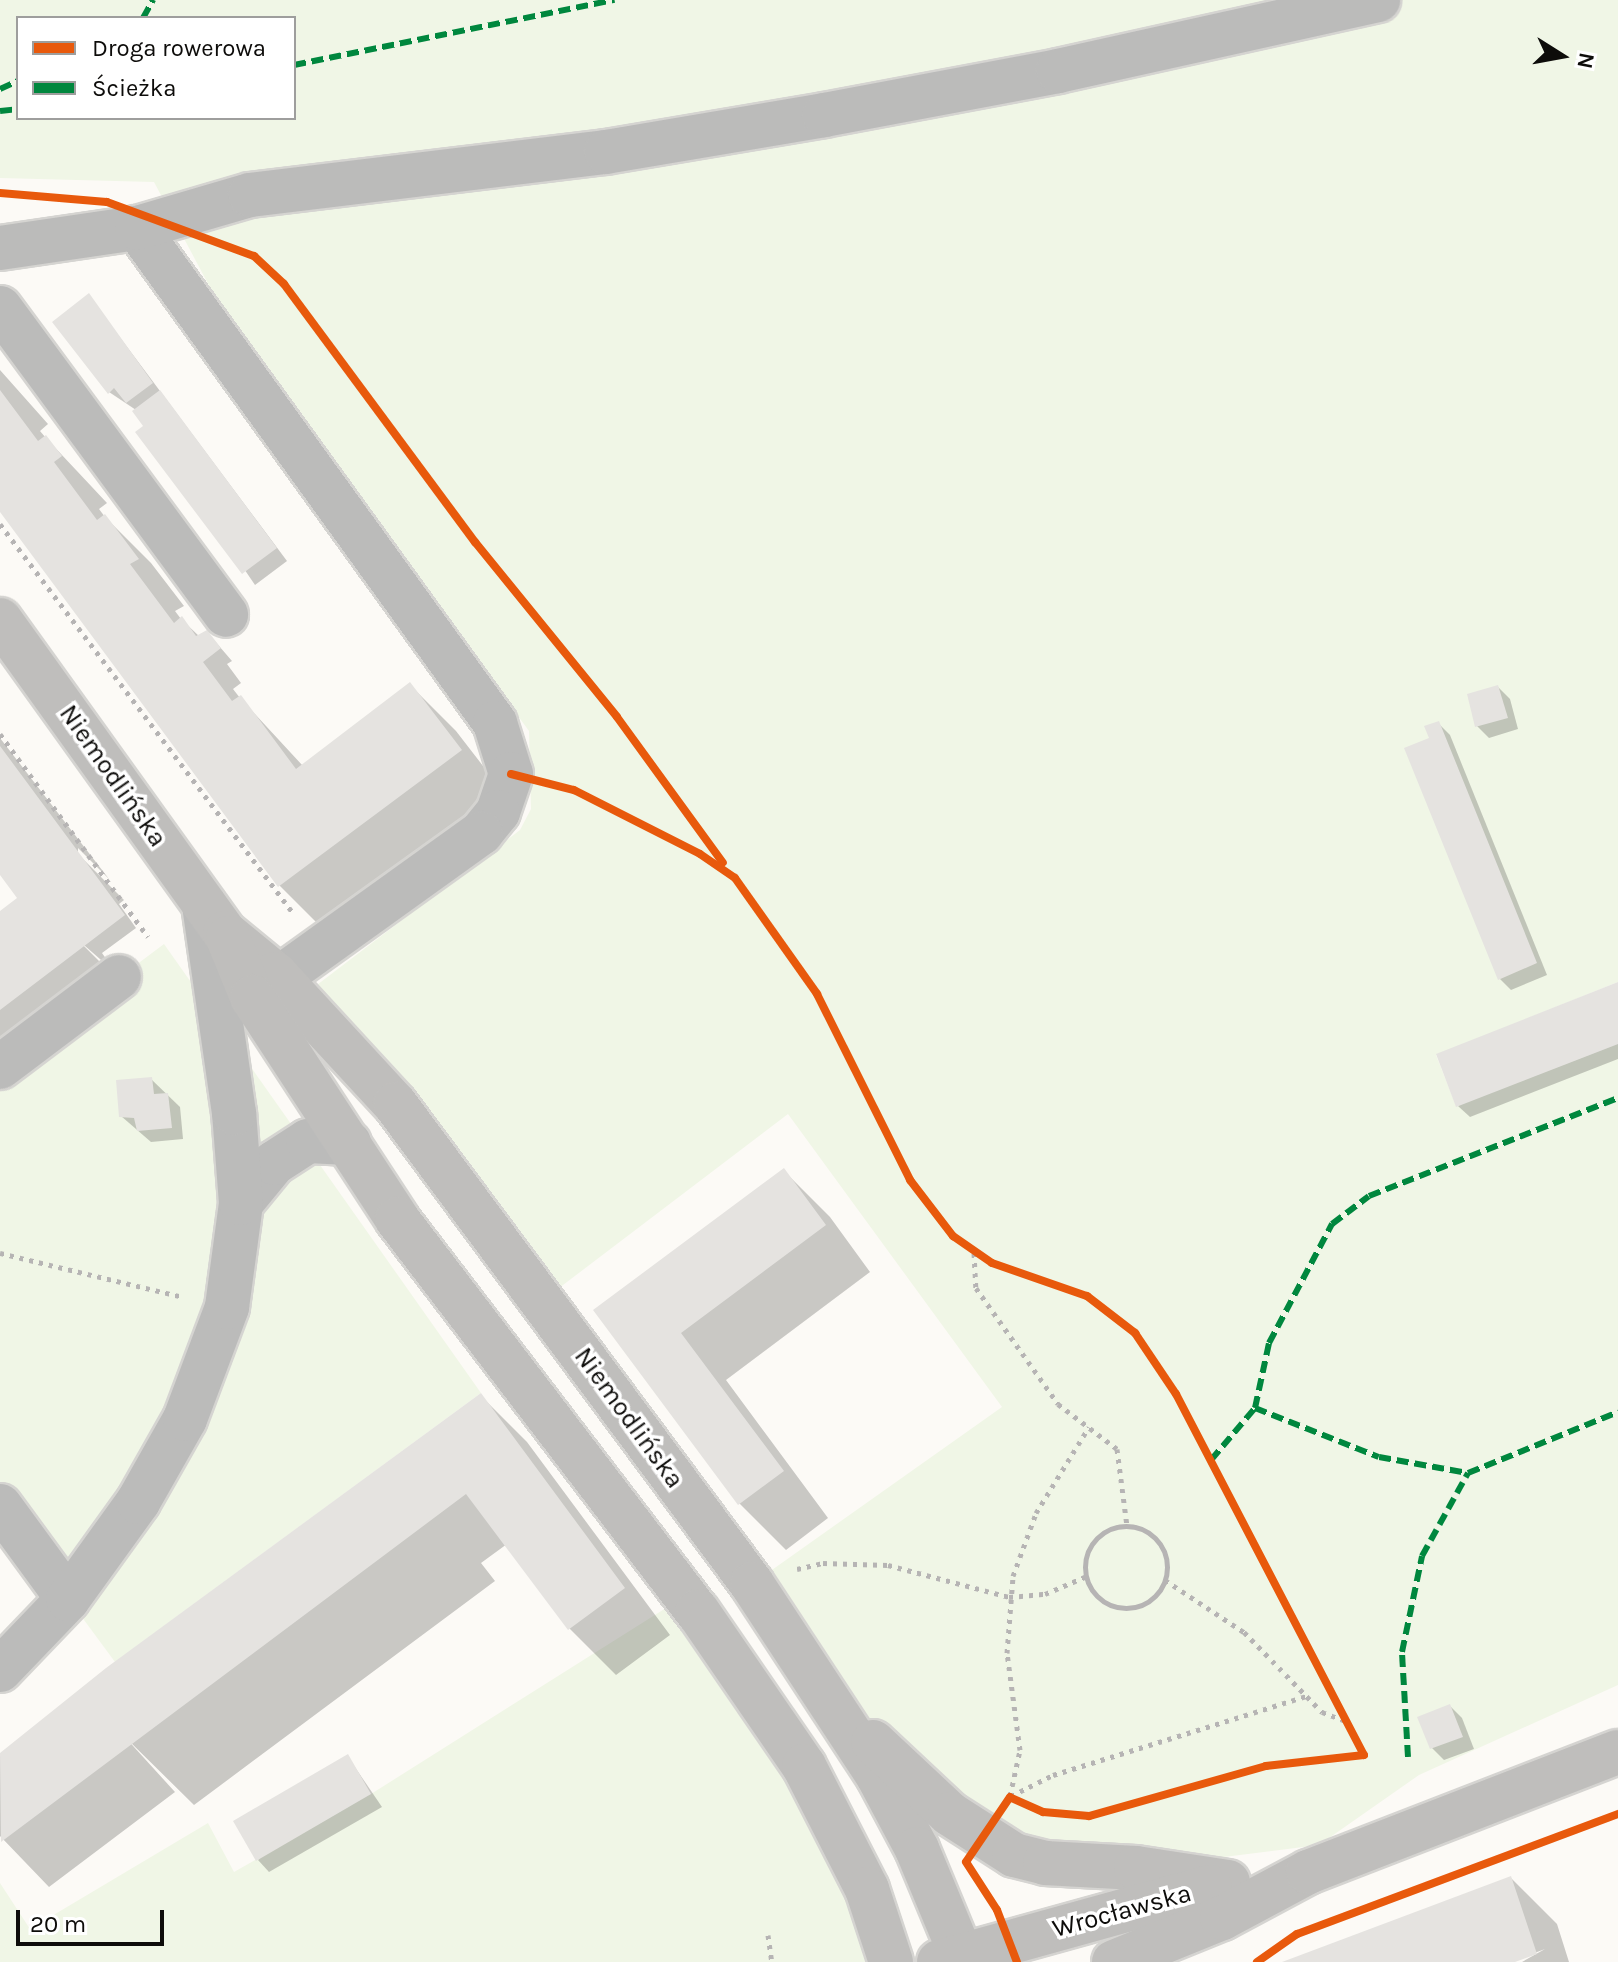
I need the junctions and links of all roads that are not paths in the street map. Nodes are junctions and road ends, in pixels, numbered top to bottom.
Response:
1 (1378, 0) edge
2 (137, 228) junction
3 (0, 248) edge
4 (0, 308) edge
5 (226, 615) dead end
6 (0, 620) edge
7 (215, 919) junction
8 (119, 977) dead end
9 (279, 978) junction
10 (0, 1067) edge
11 (349, 1143) junction
12 (241, 1203) junction
13 (0, 1506) edge
14 (68, 1599) junction
15 (0, 1670) edge
16 (837, 1708) junction
17 (1618, 1752) edge
18 (1225, 1900) junction
19 (955, 1959) edge
20 (891, 1962) edge
21 (1114, 1962) edge
22 (1174, 1962) edge

1 - 2 street
2 - 3 street
2 - 9 street
4 - 5 street
6 - 7 main road, Niemodlińska
7 - 9 main road, Niemodlińska
7 - 11 main road, Niemodlińska
7 - 12 street
8 - 10 street
9 - 16 main road, Niemodlińska
11 - 12 street
11 - 20 main road, Niemodlińska
12 - 14 street
13 - 14 street
14 - 15 street
16 - 18 main road
16 - 19 main road, Niemodlińska
17 - 18 main road, Wrocławska
18 - 19 main road, Wrocławska
18 - 21 main road, Wrocławska
18 - 22 main road

